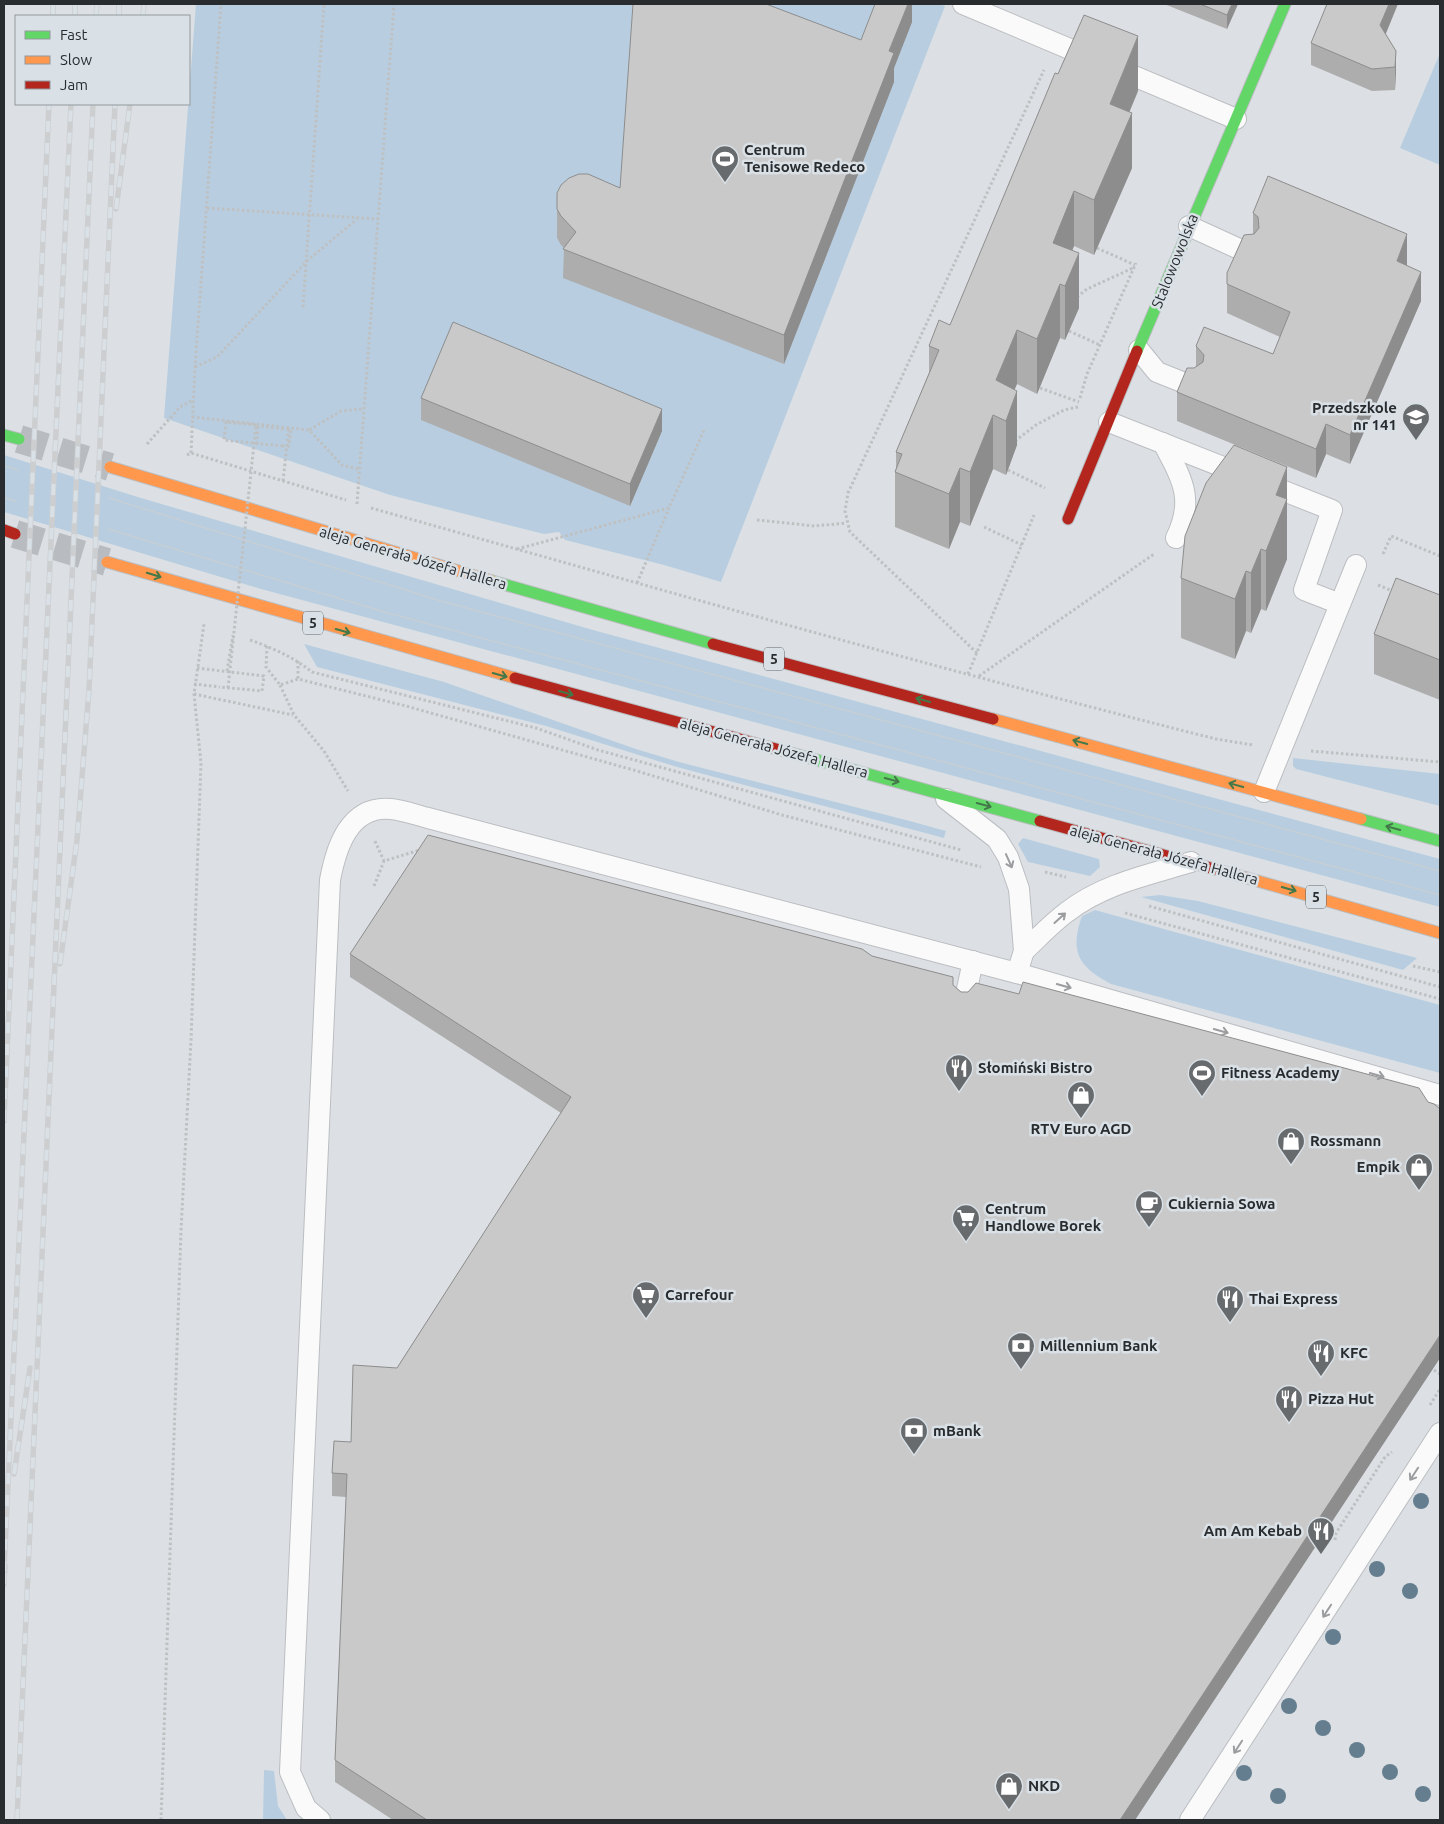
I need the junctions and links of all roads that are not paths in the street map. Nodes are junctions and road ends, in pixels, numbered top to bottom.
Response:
1 (963, 4) edge
2 (1285, 4) edge
3 (1236, 119) junction
4 (1188, 226) junction
5 (1248, 253) edge
6 (1139, 350) junction
7 (1192, 386) edge
8 (1109, 422) junction
9 (4, 435) edge
10 (19, 439) tunnel mouth
11 (1163, 443) junction
12 (110, 467) tunnel mouth
13 (1068, 519) dead end
14 (1176, 538) road end
15 (107, 562) tunnel mouth
16 (1354, 570) road end
17 (1340, 604) junction
18 (937, 792) junction
19 (1264, 792) junction
20 (1440, 840) edge
21 (1192, 862) junction
22 (1440, 933) edge
23 (1024, 951) junction
24 (973, 961) junction
25 (1017, 973) junction
26 (964, 1002) edge
27 (1440, 1095) edge
28 (1440, 1432) edge
29 (320, 1820) edge
30 (1190, 1820) edge

1 - 3 lane
2 - 3 main road, Stalowowolska
3 - 4 main road, Stalowowolska
4 - 5 lane
4 - 6 main road, Stalowowolska
6 - 7 lane
6 - 8 main road, Stalowowolska
8 - 11 lane
8 - 13 main road, Stalowowolska
9 - 10 main road
11 - 14 lane
11 - 17 lane
19 -> 12 main road, aleja Generała Józefa Hallera / 5
15 -> 18 main road, aleja Generała Józefa Hallera / 5
16 - 17 lane
17 - 19 lane
18 -> 21 main road, aleja Generała Józefa Hallera / 5
18 -> 23 lane
20 -> 19 main road, aleja Generała Józefa Hallera / 5
21 -> 22 main road, aleja Generała Józefa Hallera / 5
23 -> 21 lane
23 - 25 lane
24 - 25 lane
24 - 26 lane
24 - 29 lane
25 -> 27 lane
28 -> 30 lane

